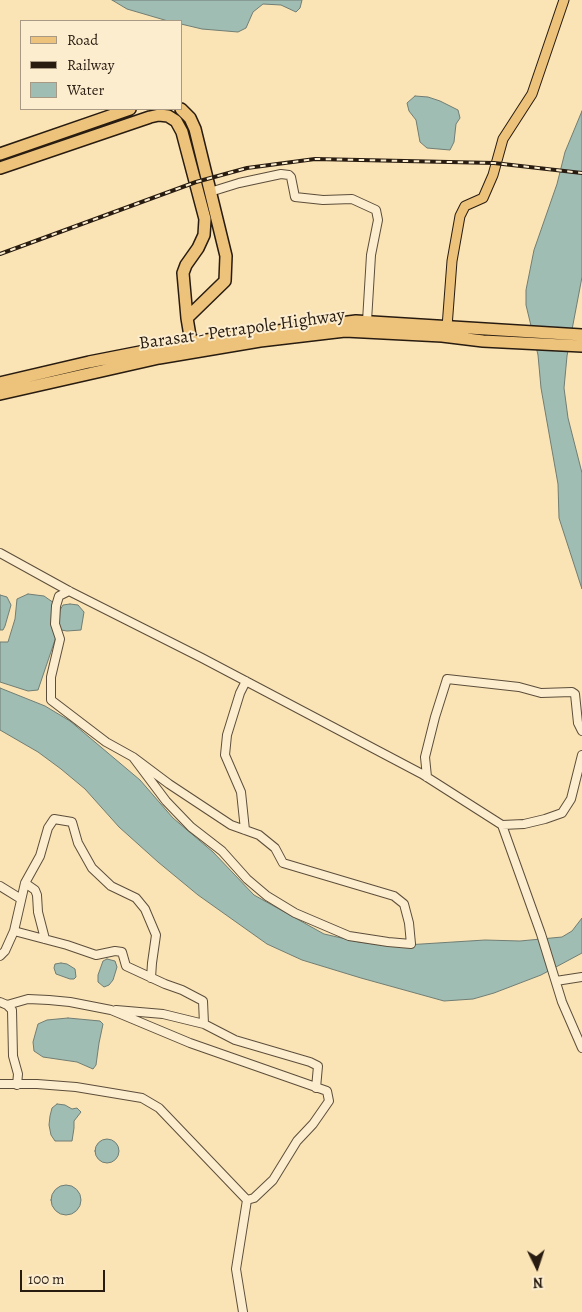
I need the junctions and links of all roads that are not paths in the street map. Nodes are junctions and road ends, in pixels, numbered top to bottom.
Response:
1 (564, 0) edge
2 (127, 110) edge
3 (182, 110) edge
4 (0, 154) edge
5 (0, 168) edge
6 (210, 192) junction
7 (187, 318) junction
8 (367, 322) junction
9 (447, 327) junction
10 (582, 335) edge
11 (506, 336) junction
12 (191, 342) junction
13 (582, 346) edge
14 (0, 383) edge
15 (0, 394) edge
16 (0, 553) edge
17 (69, 591) junction
18 (246, 681) junction
19 (582, 731) edge
20 (582, 755) edge
21 (133, 757) junction
22 (427, 777) junction
23 (502, 825) junction
24 (245, 830) junction
25 (26, 883) junction
26 (0, 886) edge
27 (21, 899) junction
28 (14, 931) junction
29 (45, 939) junction
30 (0, 956) edge
31 (582, 977) edge
32 (151, 978) junction
33 (556, 980) junction
34 (3, 1004) edge
35 (111, 1010) junction
36 (204, 1024) junction
37 (582, 1048) edge
38 (0, 1084) edge
39 (17, 1085) junction
40 (316, 1088) junction
41 (247, 1200) junction
42 (243, 1312) edge

1 - 9 main road
2 - 4 highway
3 - 6 highway
5 - 7 highway
6 - 7 highway
6 - 8 street
7 - 12 highway
8 - 9 highway, Barasat - Petrapole Highway
8 - 12 highway, Barasat - Petrapole Highway
9 - 11 highway, Barasat - Petrapole Highway
10 - 11 highway, Barasat - Petrapole Highway
11 - 13 highway, Barasat - Petrapole Highway
11 - 15 highway, Barasat - Petrapole Highway
12 - 14 highway, Barasat - Petrapole Highway
16 - 17 street
17 - 18 street
17 - 21 street
18 - 22 street
18 - 24 street
19 - 22 street
20 - 23 street
21 - 24 street
21 - 24 street
22 - 23 street
23 - 33 street
25 - 27 street
25 - 29 street
25 - 32 street
26 - 27 street
27 - 28 street
28 - 29 street
28 - 30 street
29 - 32 street
31 - 33 street
32 - 36 street
33 - 37 street
34 - 35 street
34 - 39 street
35 - 36 street
35 - 40 street
36 - 40 street
38 - 39 street
39 - 41 street
40 - 41 street
41 - 42 street

